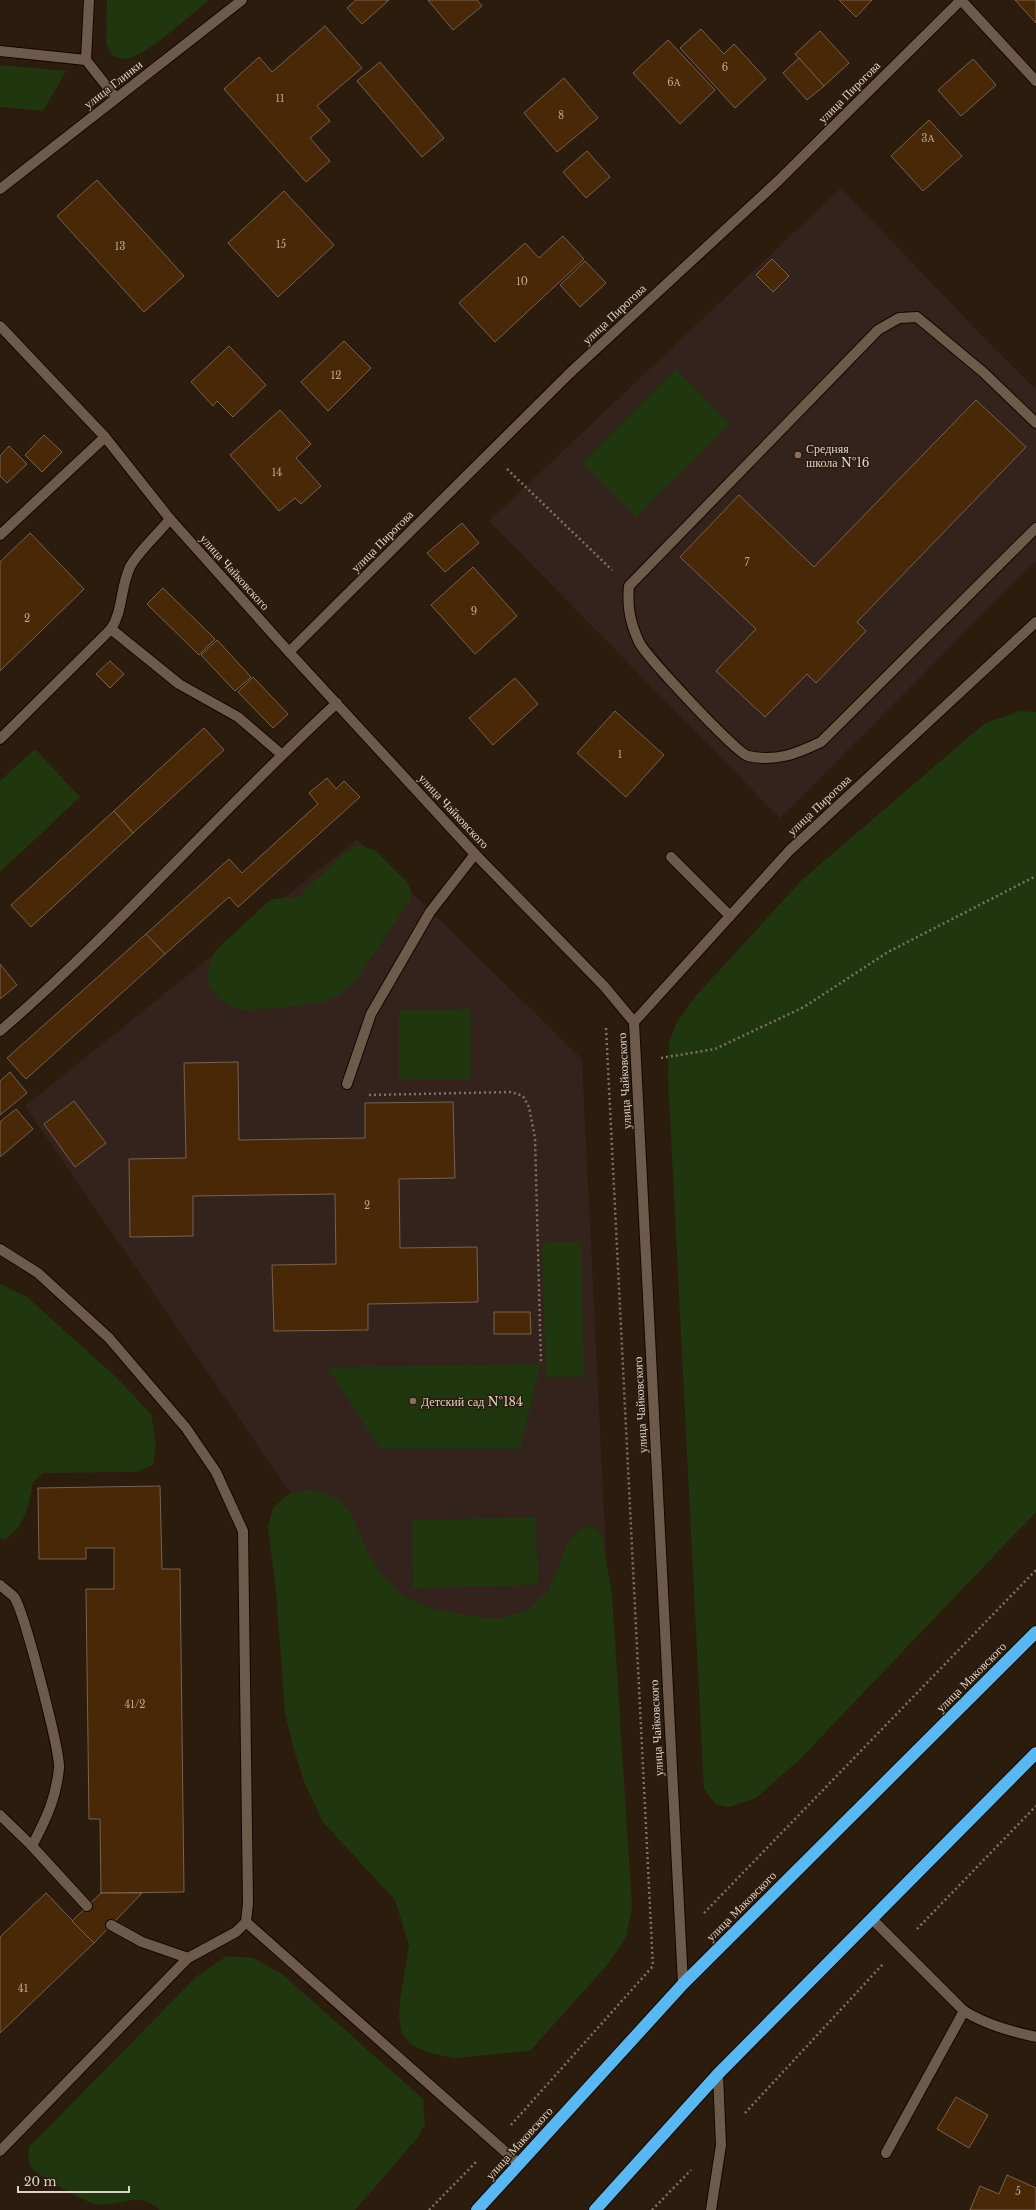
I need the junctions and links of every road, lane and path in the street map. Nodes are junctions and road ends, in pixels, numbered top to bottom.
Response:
1 (89, 0) edge
2 (242, 0) edge
3 (961, 0) edge
4 (0, 51) edge
5 (86, 60) junction
6 (1036, 81) edge
7 (116, 98) junction
8 (0, 189) edge
9 (0, 326) edge
10 (1036, 423) edge
11 (105, 437) junction
12 (489, 452) junction
13 (170, 519) junction
14 (1036, 528) edge
15 (0, 535) edge
16 (629, 586) junction
17 (1036, 622) edge
18 (111, 629) junction
19 (289, 652) junction
20 (337, 702) junction
21 (0, 739) edge
22 (281, 754) junction
23 (476, 854) junction
24 (671, 857) dead end
25 (1036, 876) edge
26 (730, 916) junction
27 (604, 986) junction
28 (634, 1022) junction
29 (0, 1031) edge
30 (636, 1062) junction
31 (347, 1084) joint
32 (0, 1249) edge
33 (541, 1364) dead end
34 (1036, 1570) edge
35 (0, 1585) edge
36 (1036, 1632) edge
37 (1036, 1753) edge
38 (1036, 1806) edge
39 (0, 1815) edge
40 (32, 1846) junction
41 (87, 1906) dead end
42 (872, 1919) junction
43 (246, 1922) junction
44 (110, 1925) dead end
45 (680, 1938) junction
46 (899, 1946) junction
47 (188, 1958) junction
48 (652, 1967) junction
49 (683, 1984) junction
50 (964, 2011) junction
51 (1036, 2037) edge
52 (718, 2074) junction
53 (721, 2139) junction
54 (494, 2144) junction
55 (0, 2151) edge
56 (886, 2153) dead end
57 (519, 2164) junction
58 (429, 2210) edge
59 (477, 2210) edge
60 (595, 2210) edge
61 (652, 2210) edge
62 (711, 2210) edge

1 - 5 street
2 - 7 street, улица Глинки
3 - 6 street
3 - 12 street, улица Пирогова
4 - 5 street
5 - 7 street
7 - 8 street, улица Глинки
9 - 11 street, улица Чайковского
10 - 16 street
11 - 13 street, улица Чайковского
11 - 15 street
12 - 16 path
12 - 19 street, улица Пирогова
13 - 18 street
13 - 19 street, улица Чайковского
14 - 16 street
17 - 26 street, улица Пирогова
18 - 21 street
18 - 22 street
19 - 20 street, улица Чайковского
20 - 22 street
20 - 23 street, улица Чайковского
22 - 29 street
23 - 27 street, улица Чайковского
23 - 31 street
24 - 26 street
25 - 30 path
26 - 28 street, улица Пирогова
27 - 28 street, улица Чайковского
27 - 48 path
28 - 30 street, улица Чайковского
30 - 45 street, улица Чайковского
31 - 33 path
32 - 43 street
34 - 45 path
35 - 40 street
36 - 49 highway, улица Маковского
37 - 42 highway
38 - 46 path
39 - 40 street
40 - 41 street
42 - 46 street
42 - 52 highway
43 - 47 street
43 - 54 street
44 - 47 street
45 - 48 path
45 - 49 street, улица Чайковского
46 - 50 street
46 - 53 path
47 - 55 street
48 - 54 path
49 - 57 highway, улица Маковского
50 - 51 street
50 - 56 street
52 - 53 street
52 - 60 highway
53 - 61 path
53 - 62 street
54 - 57 street
54 - 58 path
57 - 59 highway, улица Маковского

